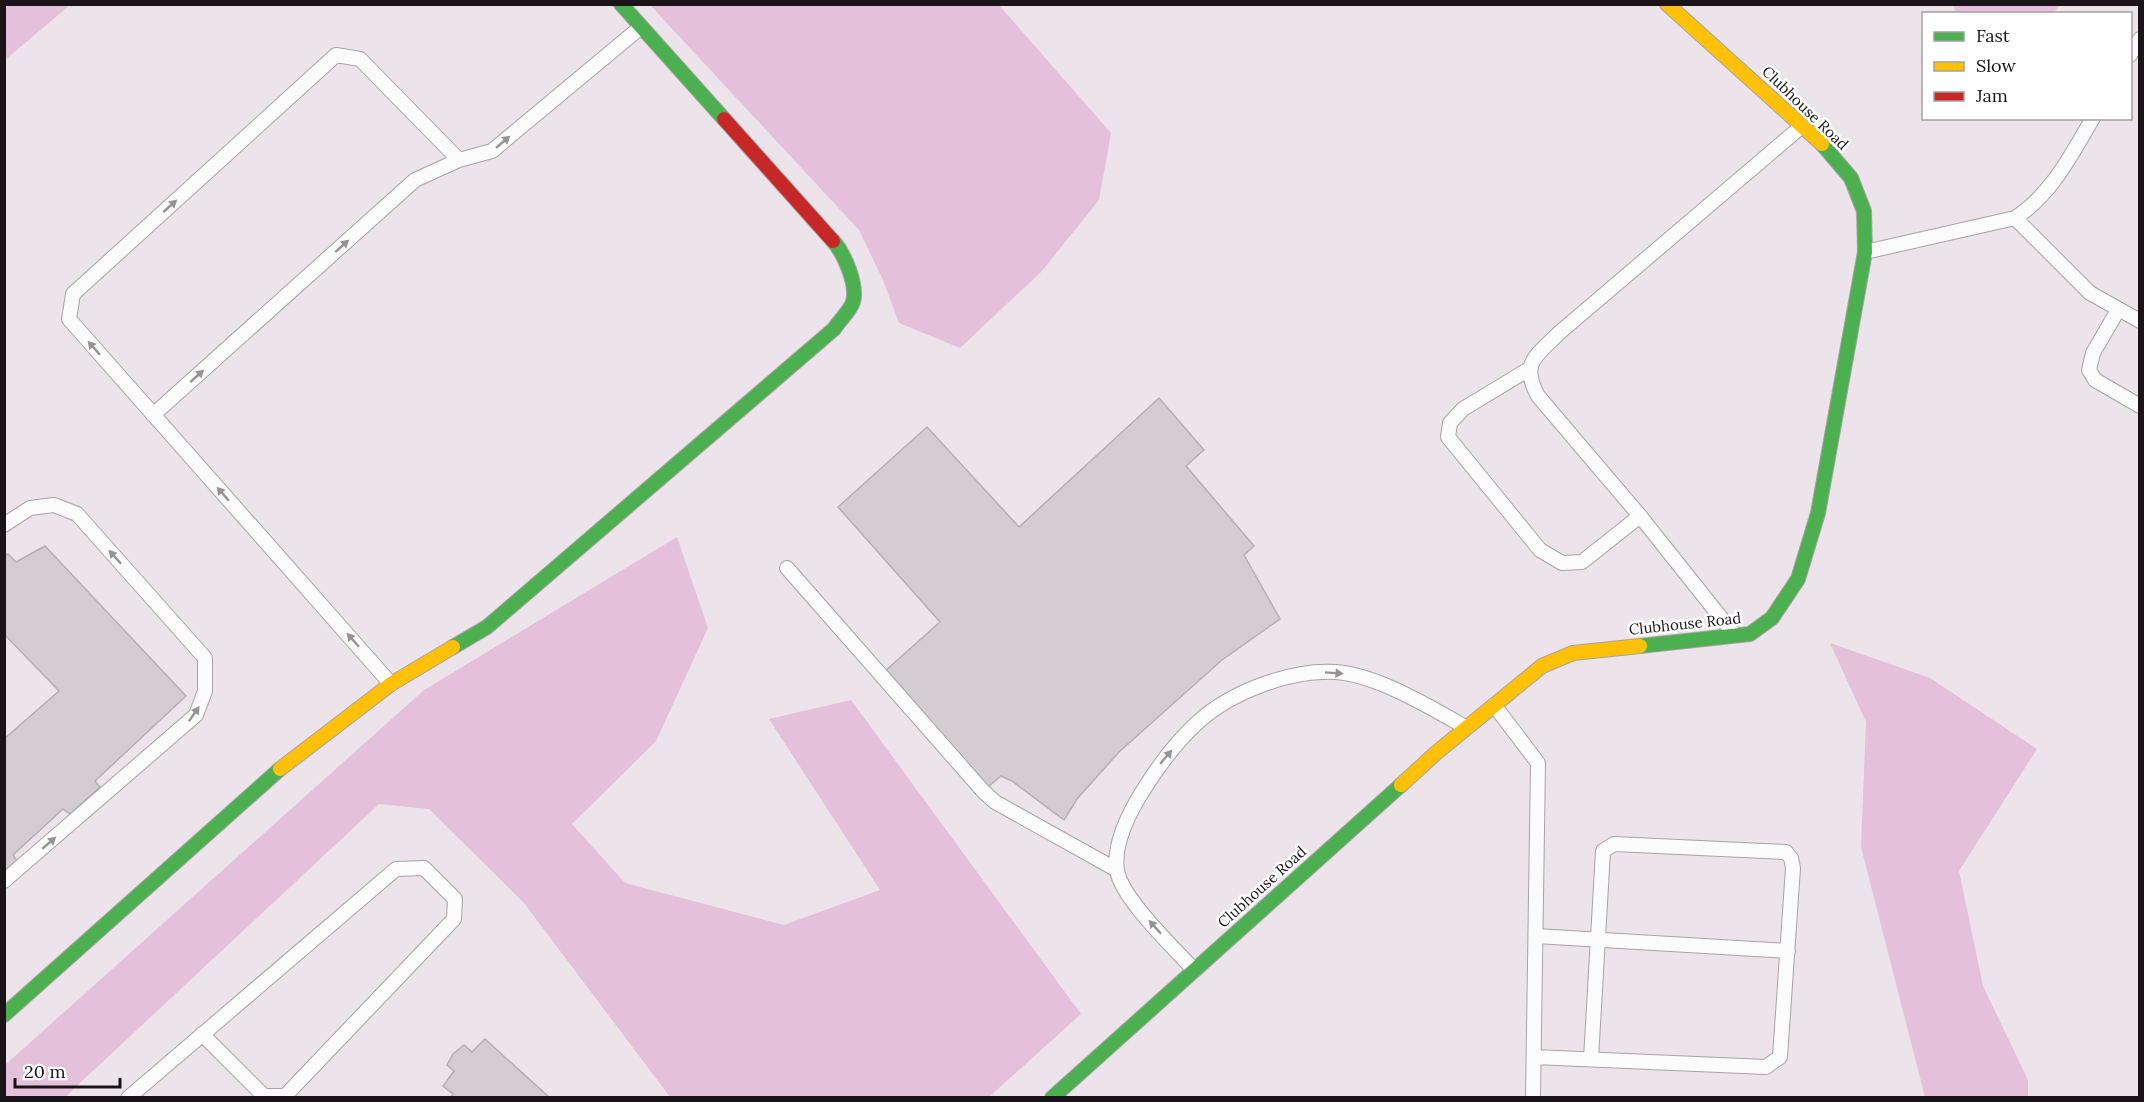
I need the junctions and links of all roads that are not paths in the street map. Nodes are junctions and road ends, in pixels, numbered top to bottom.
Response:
1 (621, 4) edge
2 (1667, 4) edge
3 (641, 27) junction
4 (2091, 120) edge
5 (1802, 126) junction
6 (459, 160) junction
7 (2015, 218) junction
8 (1865, 252) junction
9 (2118, 310) junction
10 (2139, 321) edge
11 (1529, 369) junction
12 (2139, 406) edge
13 (153, 415) junction
14 (1640, 516) junction
15 (4, 525) edge
16 (787, 568) dead end
17 (1735, 636) junction
18 (391, 684) junction
19 (1494, 705) junction
20 (1466, 728) junction
21 (1117, 870) junction
22 (4, 881) edge
23 (1536, 936) junction
24 (1598, 941) junction
25 (1788, 951) junction
26 (1194, 970) junction
27 (4, 1015) edge
28 (202, 1034) junction
29 (1534, 1057) junction
30 (1591, 1059) junction
31 (128, 1098) edge
32 (1052, 1098) edge
33 (1533, 1098) edge

1 - 3 street
2 - 5 street, Clubhouse Road
6 -> 3 lane
3 - 18 street
4 - 7 lane
5 - 8 street, Clubhouse Road
5 - 11 lane
13 -> 6 lane
13 -> 6 lane
7 - 8 lane
7 - 9 lane
8 - 17 street, Clubhouse Road
9 - 10 lane
9 - 12 lane
11 - 14 lane
11 - 14 lane
18 -> 13 lane
14 - 17 lane
22 -> 15 lane
16 - 21 lane
17 - 19 street, Clubhouse Road
18 - 27 street
19 - 20 street, Clubhouse Road
19 - 23 lane
21 -> 20 lane
20 - 26 street, Clubhouse Road
26 -> 21 lane
23 - 24 lane
23 - 29 lane
24 - 25 lane
24 - 25 lane
24 - 30 lane
25 - 30 lane
26 - 32 street, Clubhouse Road
28 - 28 lane
28 - 31 lane
29 - 30 lane
29 - 33 lane

